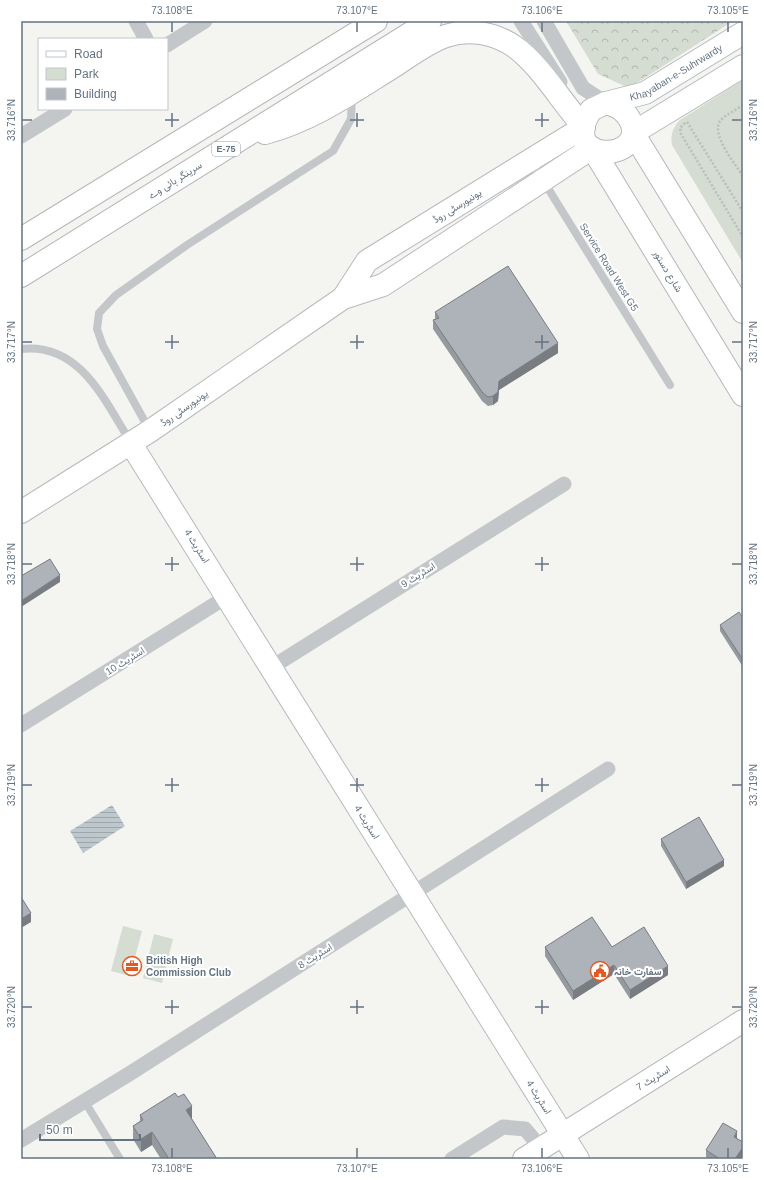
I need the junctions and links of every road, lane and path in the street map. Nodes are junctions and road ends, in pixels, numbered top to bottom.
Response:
1 (136, 21) edge
2 (206, 21) edge
3 (376, 21) edge
4 (430, 21) edge
5 (521, 21) edge
6 (544, 21) edge
7 (743, 33) edge
8 (145, 38) edge
9 (168, 44) edge
10 (743, 66) edge
11 (679, 73) junction
12 (352, 92) junction
13 (694, 96) junction
14 (606, 103) junction
15 (743, 105) edge
16 (63, 110) edge
17 (693, 118) dead end
18 (687, 122) junction
19 (585, 123) junction
20 (633, 133) junction
21 (21, 136) edge
22 (237, 141) junction
23 (592, 148) junction
24 (530, 160) junction
25 (743, 176) edge
26 (543, 181) junction
27 (743, 212) edge
28 (743, 237) edge
29 (21, 239) edge
30 (21, 276) edge
31 (343, 298) junction
32 (743, 312) edge
33 (21, 349) edge
34 (670, 385) dead end
35 (743, 395) edge
36 (150, 431) junction
37 (131, 444) junction
38 (564, 484) dead end
39 (21, 512) edge
40 (228, 596) junction
41 (272, 667) junction
42 (21, 726) edge
43 (608, 769) dead end
44 (412, 895) junction
45 (743, 1013) edge
46 (743, 1021) edge
47 (725, 1032) junction
48 (85, 1102) junction
49 (563, 1135) junction
50 (21, 1140) edge
51 (533, 1154) edge
52 (120, 1159) edge
53 (452, 1159) edge
54 (578, 1159) edge

1 - 8 street
2 - 9 street
3 - 29 main road
4 - 22 main road, سرینگر ہائی وے / E-75
5 - 19 street
6 - 14 street
7 - 11 main road, Khayaban-e-Suhrwardy
10 - 13 main road
11 - 13 main road
11 - 14 main road, Khayaban-e-Suhrwardy
12 - 19 main road
12 - 22 main road
12 - 36 lane
13 - 20 main road
14 - 19 main road
14 - 20 main road
15 - 25 path
16 - 21 street
17 - 18 path
18 - 27 path
18 - 28 path
19 - 23 main road
19 - 24 main road, یونیورسٹی روڈ
20 - 23 main road
20 - 32 main road
22 - 30 main road, سرینگر ہائی وے / E-75
23 - 26 main road, یونیورسٹی روڈ
23 - 35 main road, شارع دستور
24 - 26 lane, Service Road West G5
24 - 31 main road, یونیورسٹی روڈ
26 - 31 main road, یونیورسٹی روڈ
26 - 34 lane, Service Road West G5
31 - 36 main road, یونیورسٹی روڈ
33 - 37 lane
36 - 37 main road, یونیورسٹی روڈ
37 - 39 main road, یونیورسٹی روڈ
37 - 40 main road, اسٹریٹ 4
38 - 41 street, اسٹریٹ 9
40 - 41 main road, اسٹریٹ 4
40 - 42 street, اسٹریٹ 10
41 - 44 main road, اسٹریٹ 4
43 - 44 street, اسٹریٹ 8
44 - 48 street, اسٹریٹ 8
44 - 49 main road, اسٹریٹ 4
45 - 47 main road
46 - 47 main road, اسٹریٹ 7
47 - 49 main road, اسٹریٹ 7
48 - 50 street, اسٹریٹ 8
48 - 52 lane
49 - 51 main road, اسٹریٹ 7
49 - 54 main road, اسٹریٹ 4
51 - 53 street

